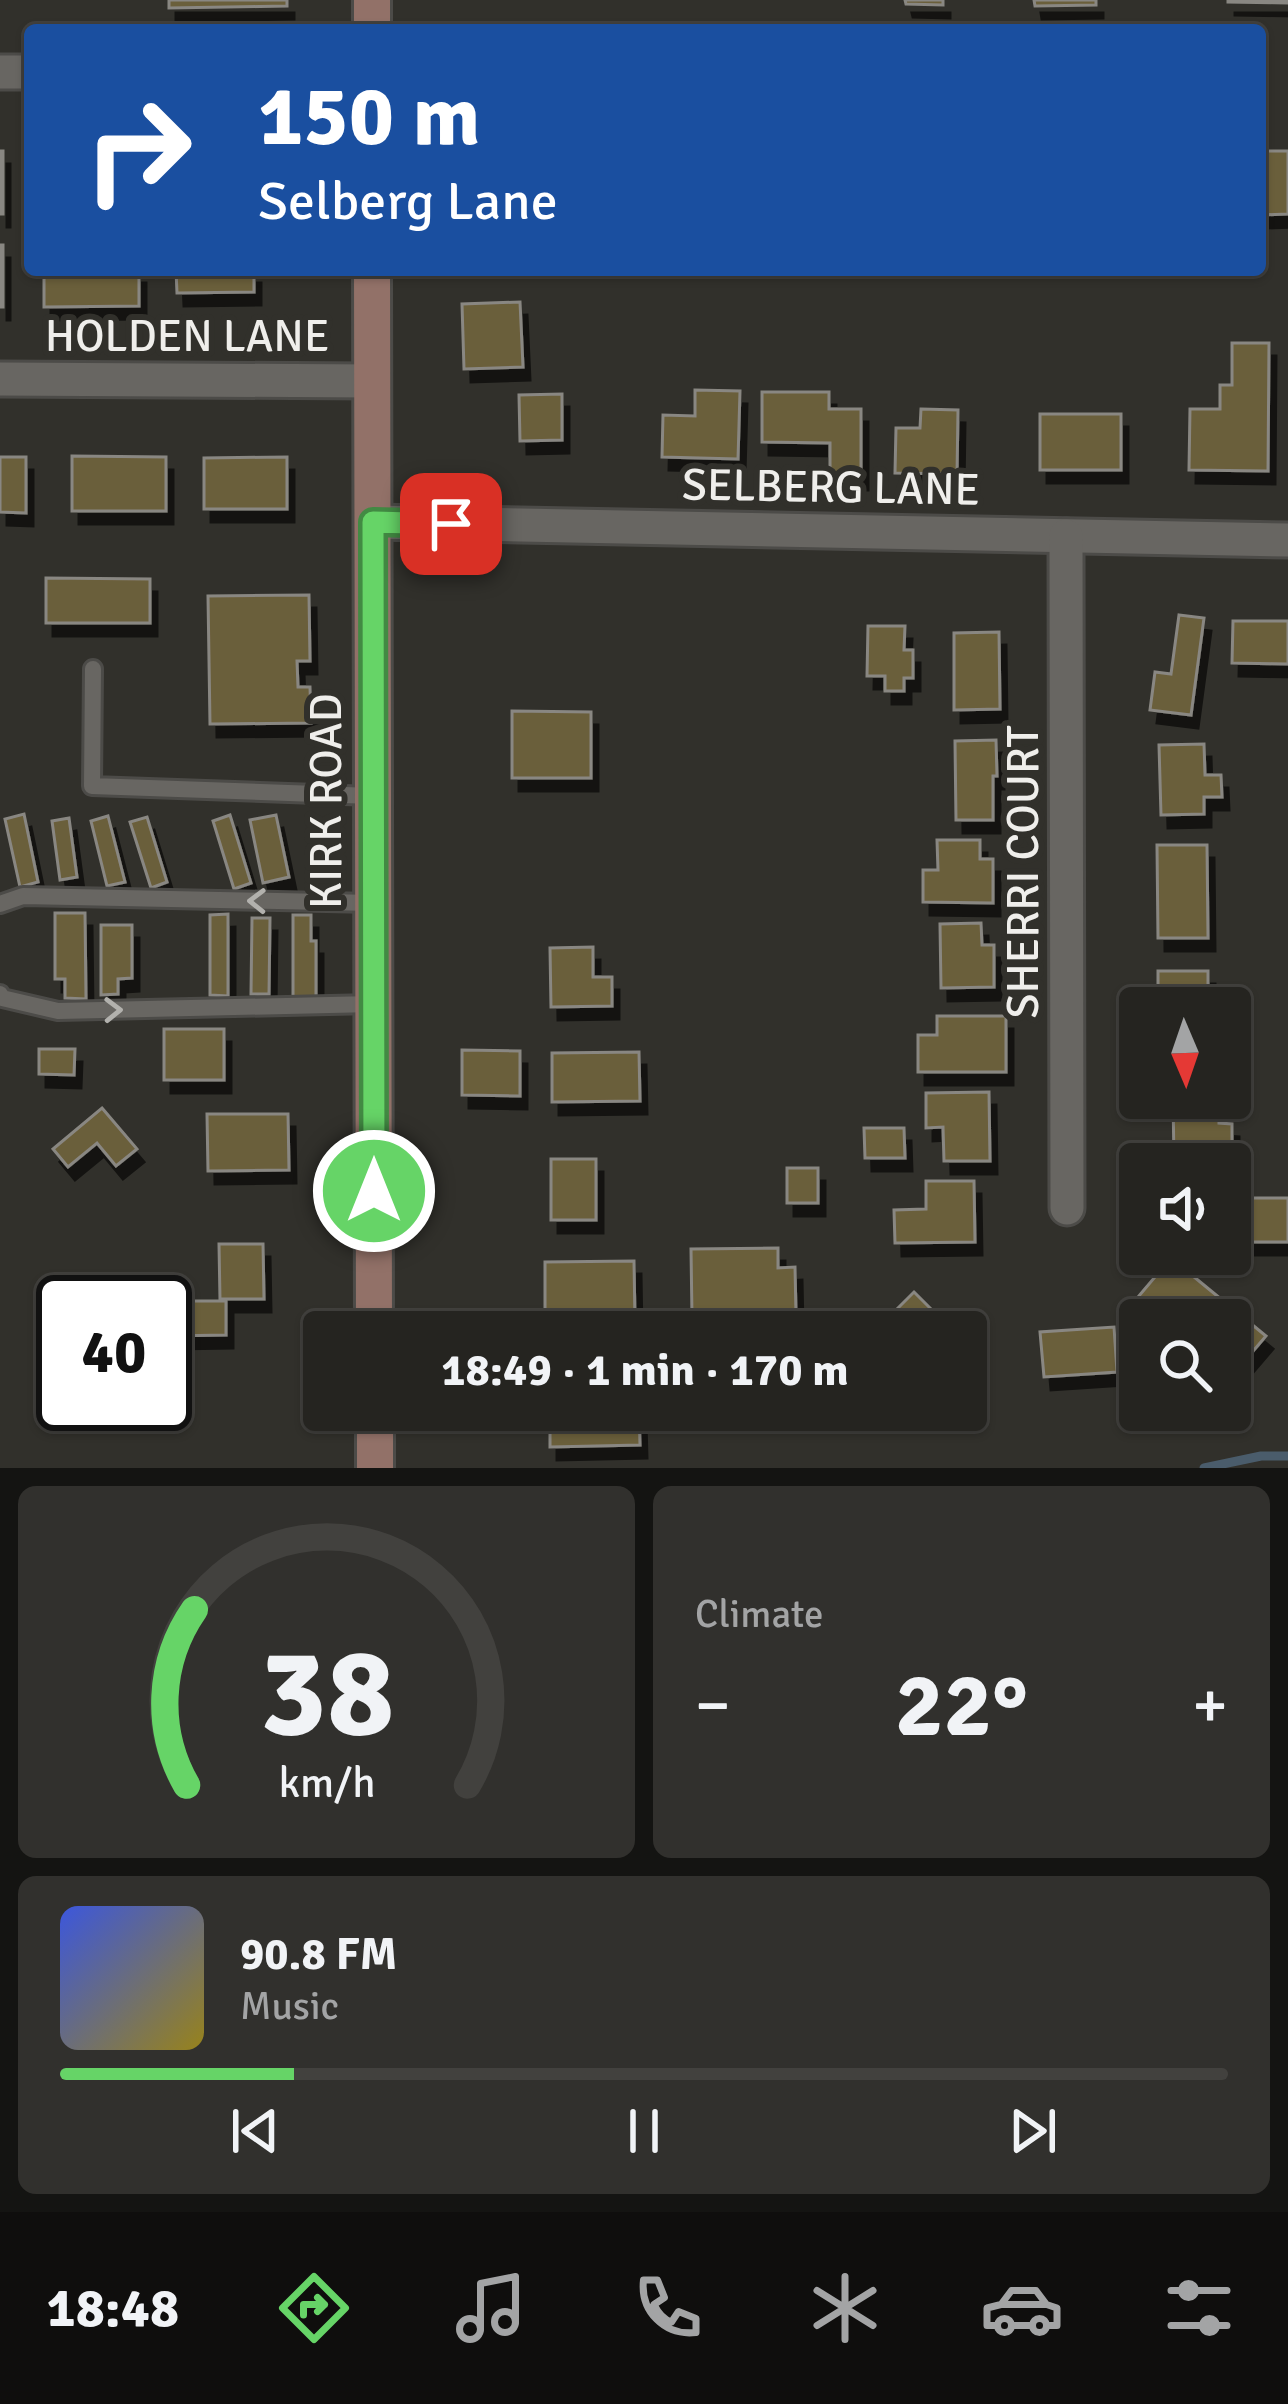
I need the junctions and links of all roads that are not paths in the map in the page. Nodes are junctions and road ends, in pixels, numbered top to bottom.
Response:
1 (372, 276) edge
2 (0, 379) edge
3 (373, 382) junction
4 (373, 522) junction
5 (1066, 536) junction
6 (1288, 540) edge
7 (93, 669) dead end
8 (373, 796) junction
9 (374, 903) junction
10 (0, 904) edge
11 (0, 994) edge
12 (374, 1004) junction
13 (1067, 1208) dead end
14 (374, 1311) edge
15 (375, 1431) edge
16 (375, 1468) edge

1 - 3 street, KIRK ROAD
2 - 3 street, HOLDEN LANE
3 - 4 street, KIRK ROAD
4 - 5 street, SELBERG LANE
4 - 8 street, KIRK ROAD
5 - 6 street, SELBERG LANE
5 - 13 street, SHERRI COURT
7 - 8 lane
8 - 9 street, KIRK ROAD
9 -> 10 lane
9 - 12 street, KIRK ROAD
11 -> 12 lane
12 - 14 street, KIRK ROAD
15 - 16 street

